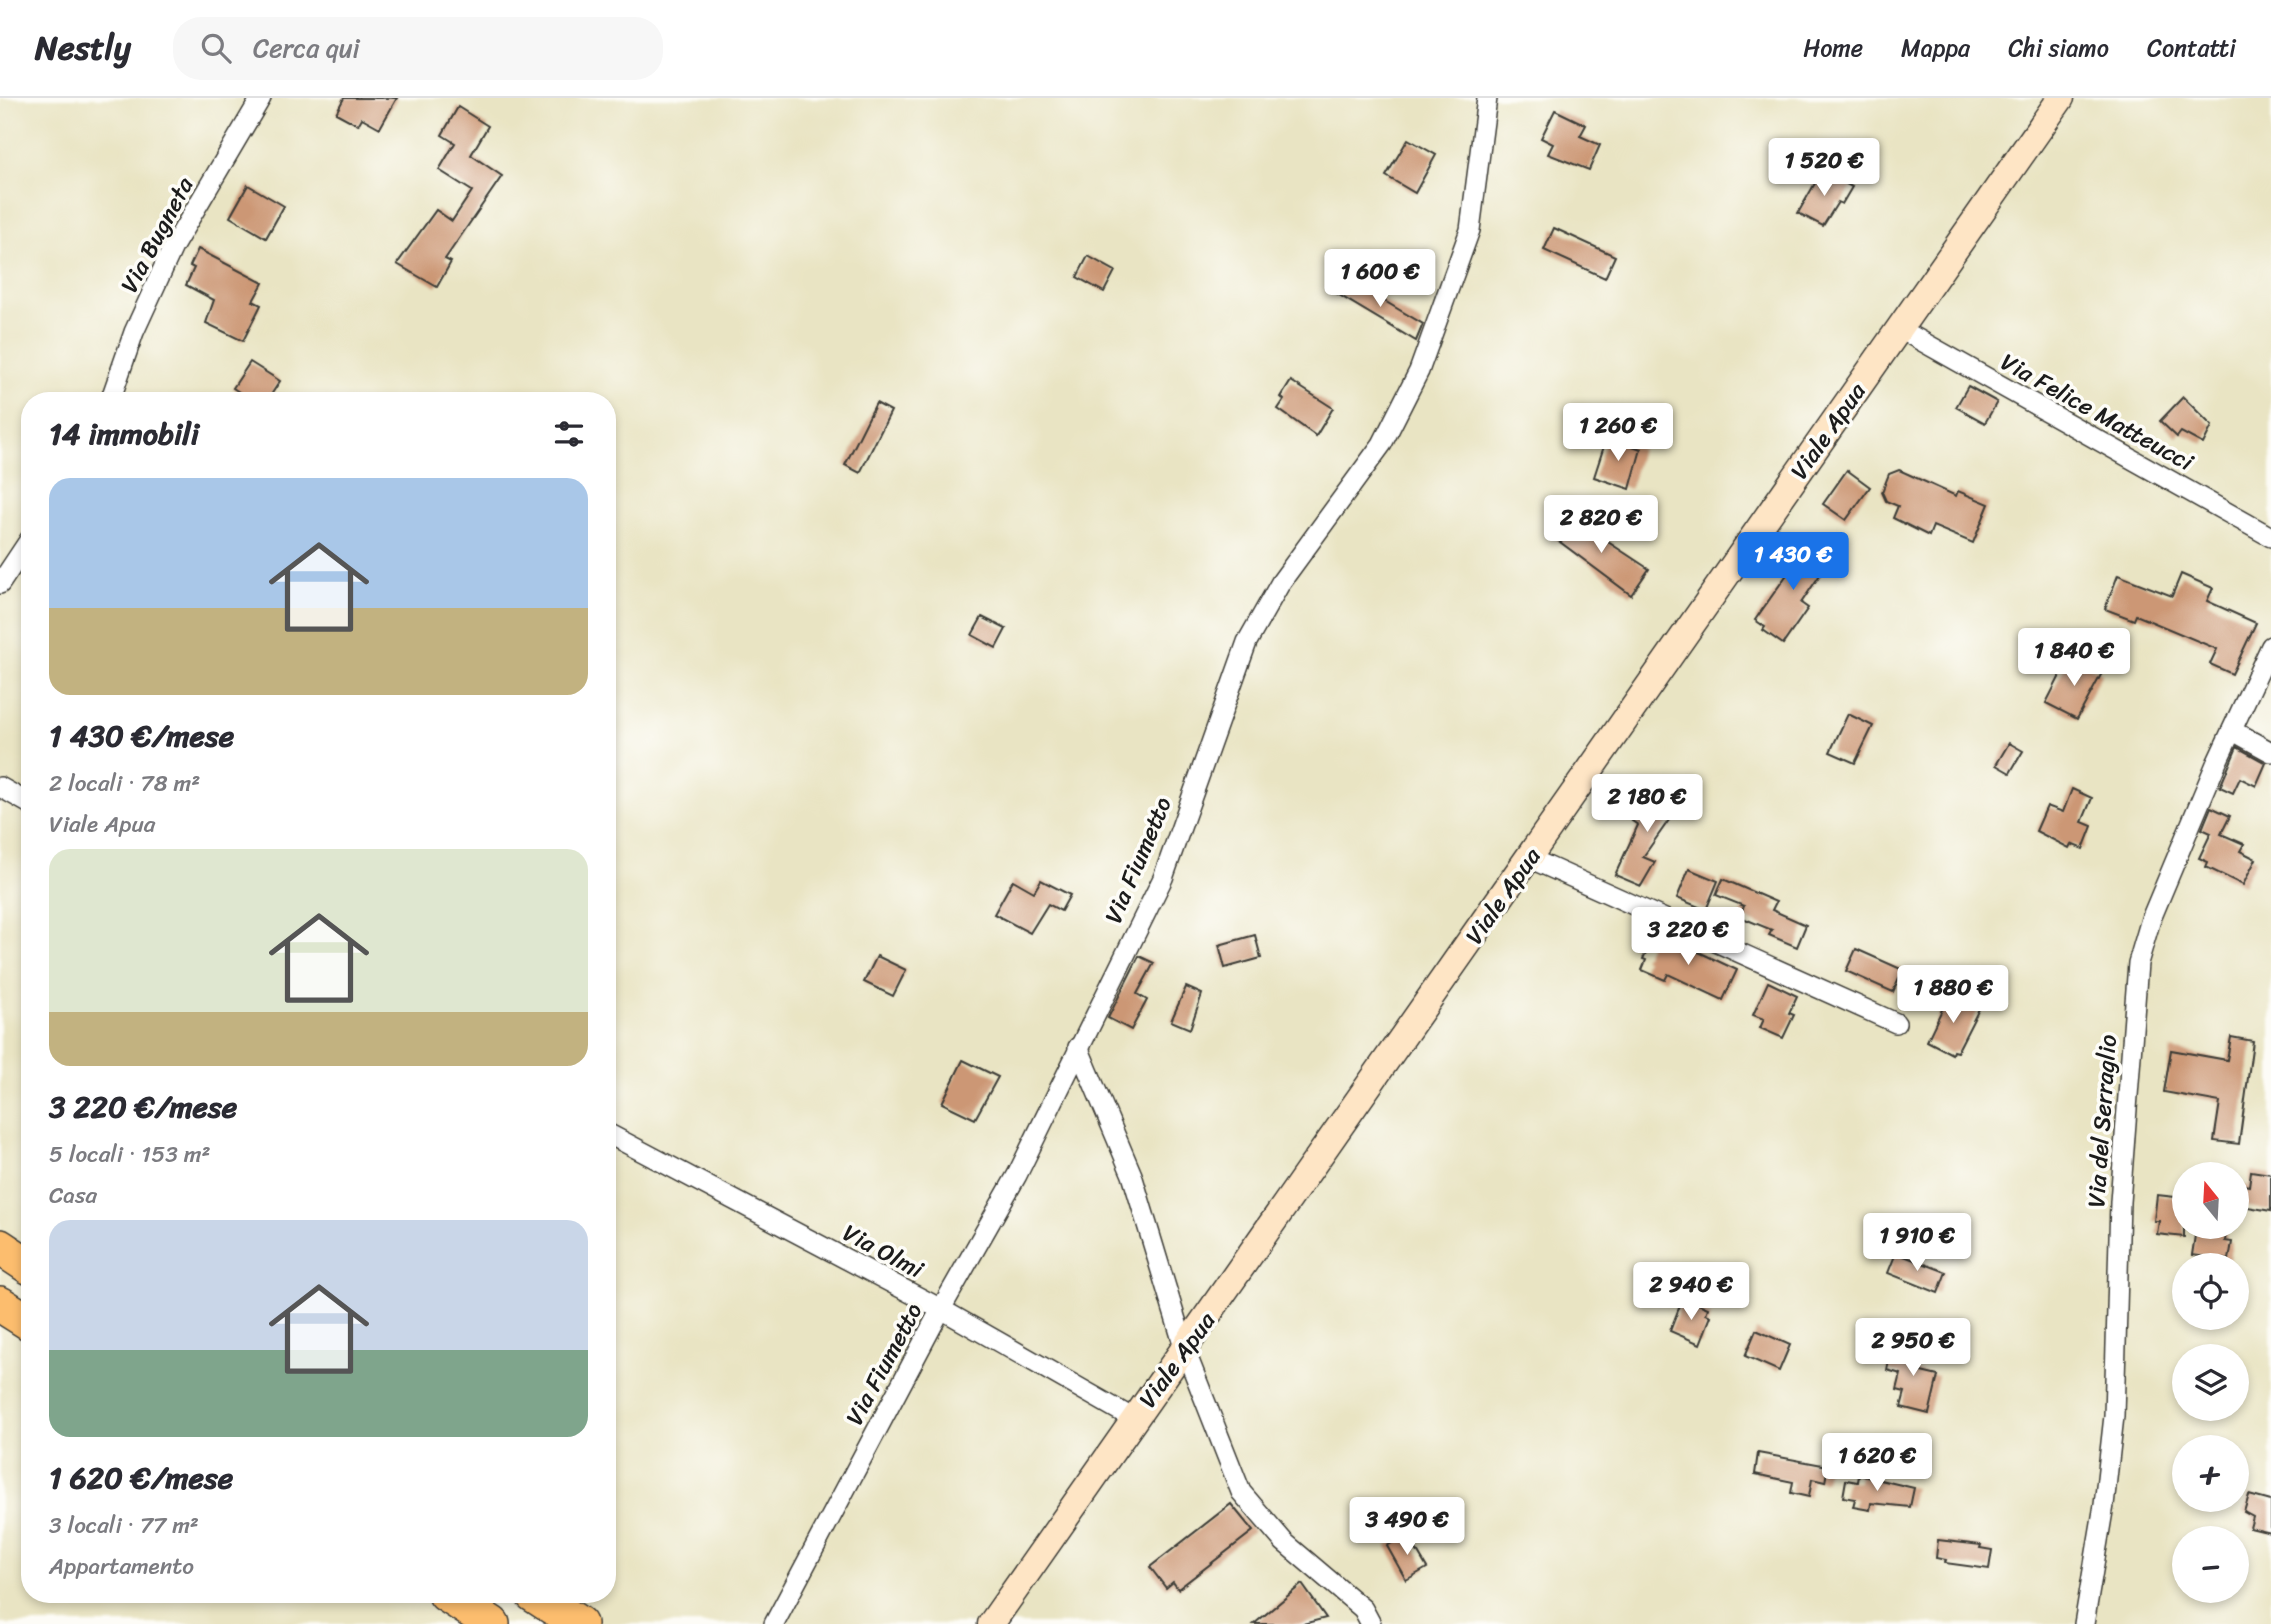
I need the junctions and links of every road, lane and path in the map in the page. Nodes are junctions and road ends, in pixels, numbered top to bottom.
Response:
1 (261, 98) edge
2 (1487, 98) edge
3 (2061, 98) edge
4 (1900, 329) junction
5 (113, 392) edge
6 (2271, 537) edge
7 (21, 552) edge
8 (0, 584) edge
9 (2271, 646) edge
10 (2233, 731) junction
11 (2271, 752) edge
12 (0, 787) edge
13 (21, 799) edge
14 (1529, 858) junction
15 (1896, 1023) dead end
16 (1078, 1047) junction
17 (616, 1138) edge
18 (0, 1247) edge
19 (21, 1261) edge
20 (0, 1304) edge
21 (941, 1309) junction
22 (21, 1317) edge
23 (1185, 1350) junction
24 (1134, 1419) junction
25 (460, 1603) edge
26 (547, 1603) edge
27 (492, 1624) edge
28 (579, 1624) edge
29 (774, 1624) edge
30 (991, 1624) edge
31 (1371, 1624) edge
32 (2084, 1624) edge

1 - 5 street, Via Bugneta
2 - 16 street, Via Fiumetto
3 - 4 street, Viale Apua
4 - 6 street, Via Felice Matteucci
4 - 14 street, Viale Apua
7 - 8 street
9 - 10 street, Via del Serraglio
10 - 11 street
10 - 32 street, Via del Serraglio
12 - 13 street
14 - 15 street
14 - 23 street, Viale Apua
16 - 21 street, Via Fiumetto
16 - 23 street
17 - 21 street, Via Olmi
18 - 19 highway
20 - 22 highway
21 - 24 street, Via Olmi
21 - 29 street, Via Fiumetto
23 - 24 street, Viale Apua
23 - 31 street
24 - 30 street, Viale Apua
25 - 27 highway
26 - 28 highway

